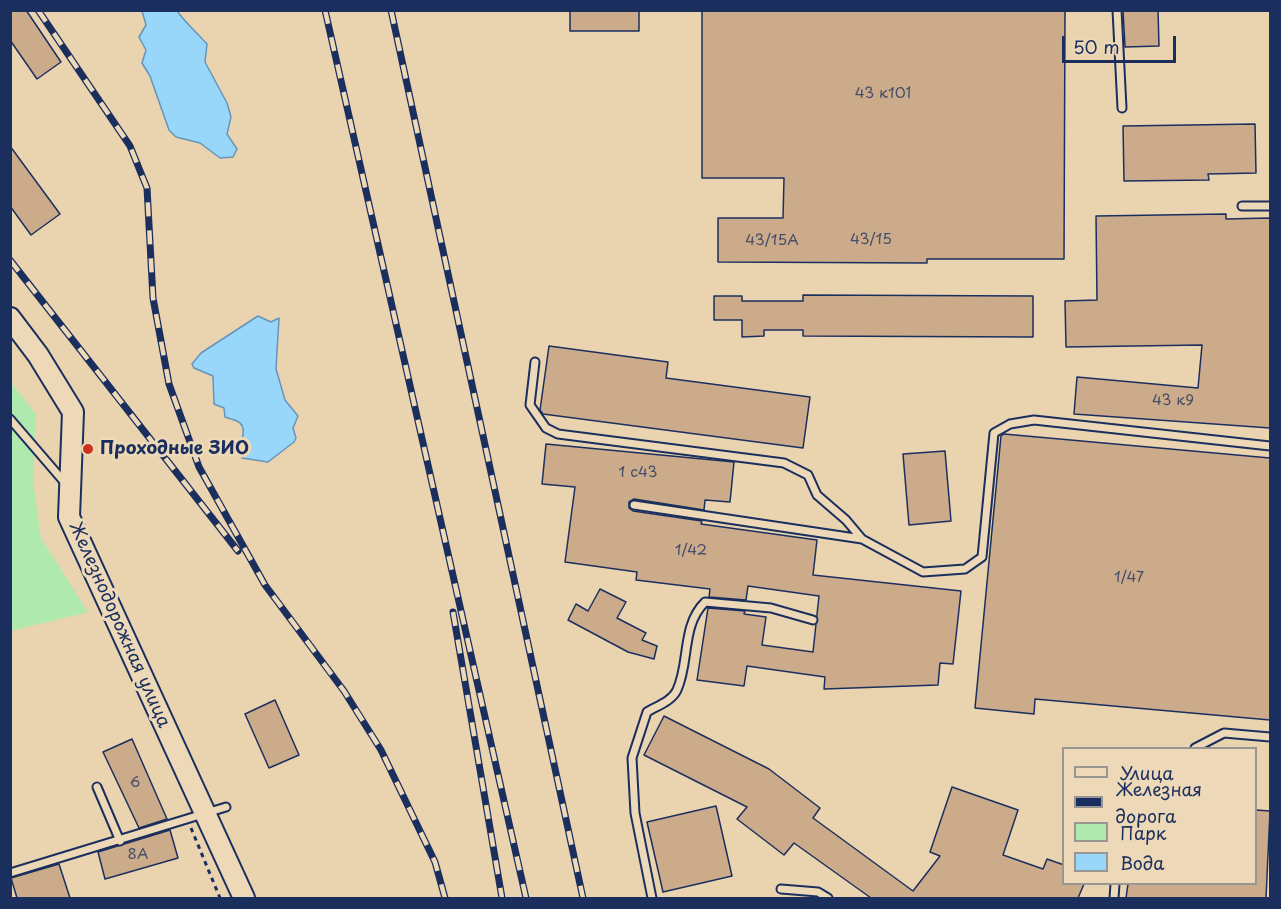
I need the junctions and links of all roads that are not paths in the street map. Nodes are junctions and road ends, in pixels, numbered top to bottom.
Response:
1 (1118, 10) edge
2 (1122, 108) dead end
3 (1242, 206) dead end
4 (1270, 206) edge
5 (10, 318) edge
6 (535, 362) dead end
7 (10, 419) edge
8 (1270, 446) edge
9 (69, 488) junction
10 (634, 505) dead end
11 (862, 539) junction
12 (813, 620) dead end
13 (1270, 737) edge
14 (1197, 747) edge
15 (98, 787) dead end
16 (226, 807) dead end
17 (196, 818) junction
18 (120, 841) junction
19 (10, 873) edge
20 (781, 889) dead end
21 (244, 898) edge
22 (652, 898) edge
23 (828, 898) edge

1 - 2 lane
3 - 4 lane
5 - 9 street, Железнодорожная улица
6 - 11 lane
7 - 9 lane
8 - 11 lane
9 - 17 street, Железнодорожная улица
10 - 11 lane
12 - 22 lane
13 - 14 lane
15 - 18 lane
16 - 17 lane
17 - 18 lane
17 - 21 street, Железнодорожная улица
18 - 19 lane
20 - 23 lane

